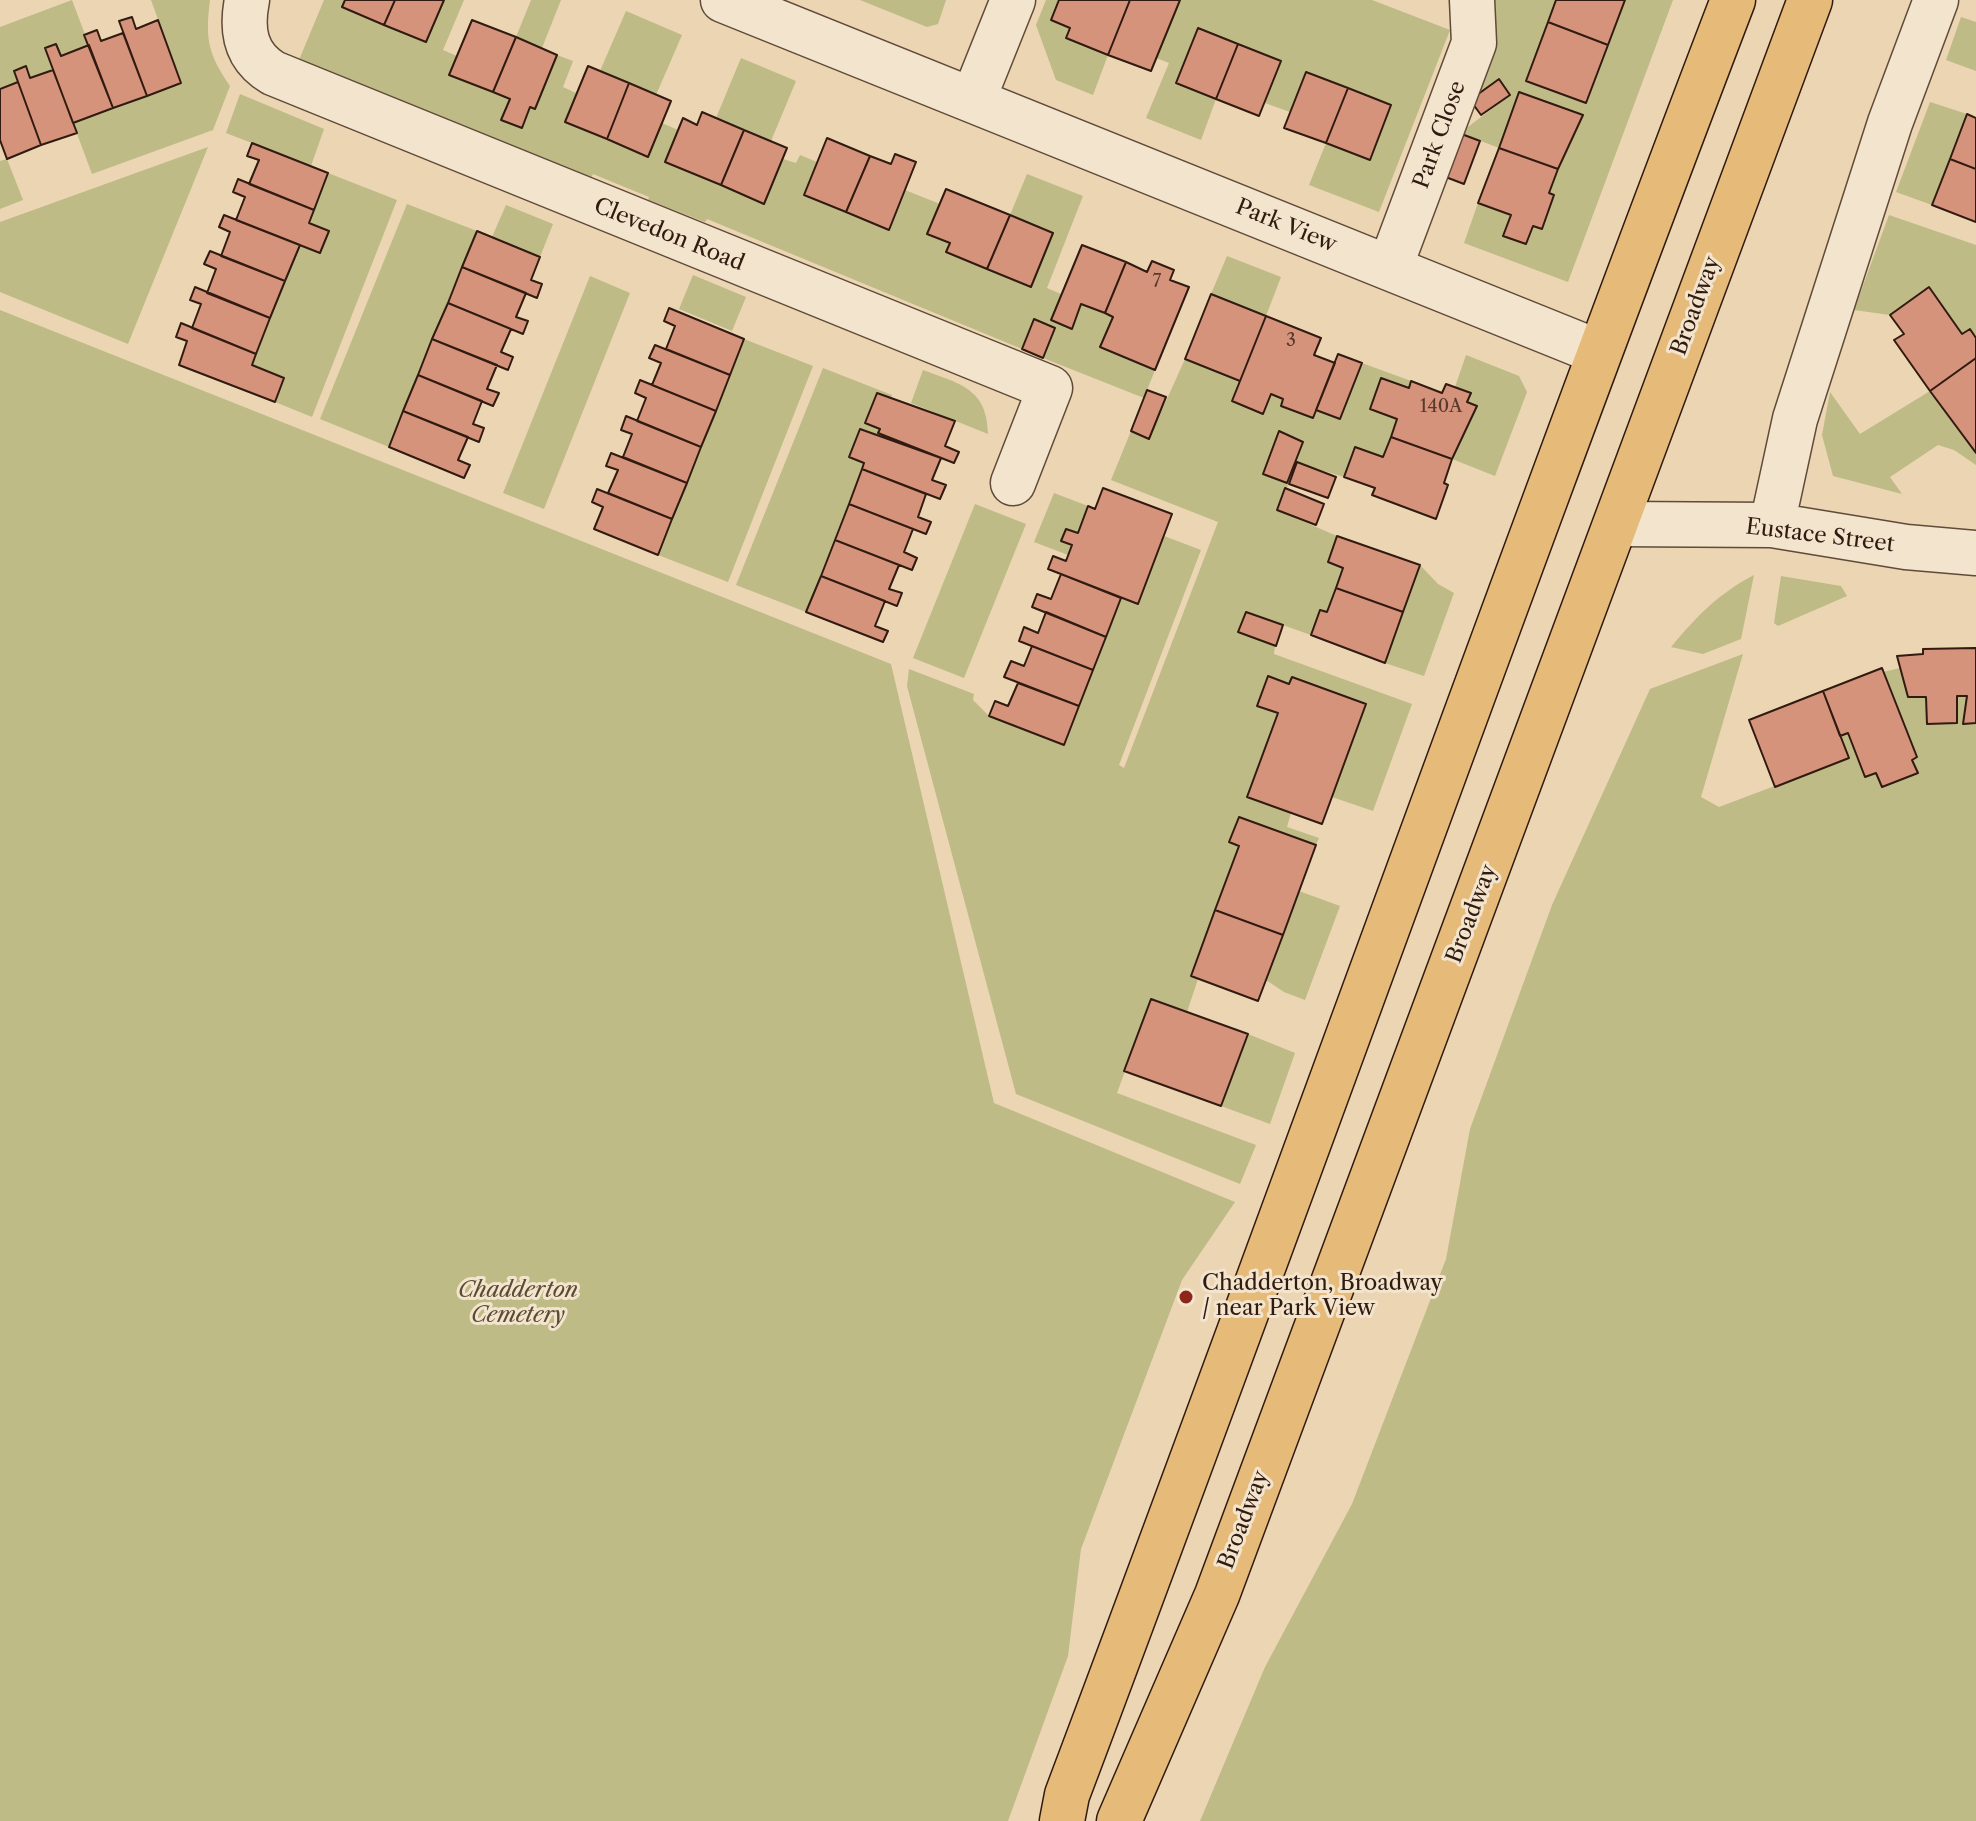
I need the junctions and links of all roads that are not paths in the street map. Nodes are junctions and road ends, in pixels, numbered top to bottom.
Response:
1 (247, 0) edge
2 (723, 0) edge
3 (1013, 0) edge
4 (1472, 0) edge
5 (1733, 0) edge
6 (1810, 0) edge
7 (1936, 0) edge
8 (973, 100) junction
9 (1390, 267) junction
10 (1598, 352) junction
11 (1013, 483) dead end
12 (1617, 524) junction
13 (1772, 525) junction
14 (1976, 553) edge
15 (1062, 1821) edge
16 (1119, 1821) edge

1 - 11 street, Clevedon Road
2 - 8 street, Park View
3 - 8 street
4 - 9 street, Park Close
5 - 10 highway
6 - 12 highway, Broadway
7 - 13 street
8 - 9 street, Park View
9 - 10 street, Park View
10 - 15 highway
12 - 13 street, Eustace Street
12 - 16 highway, Broadway
13 - 14 street, Eustace Street

